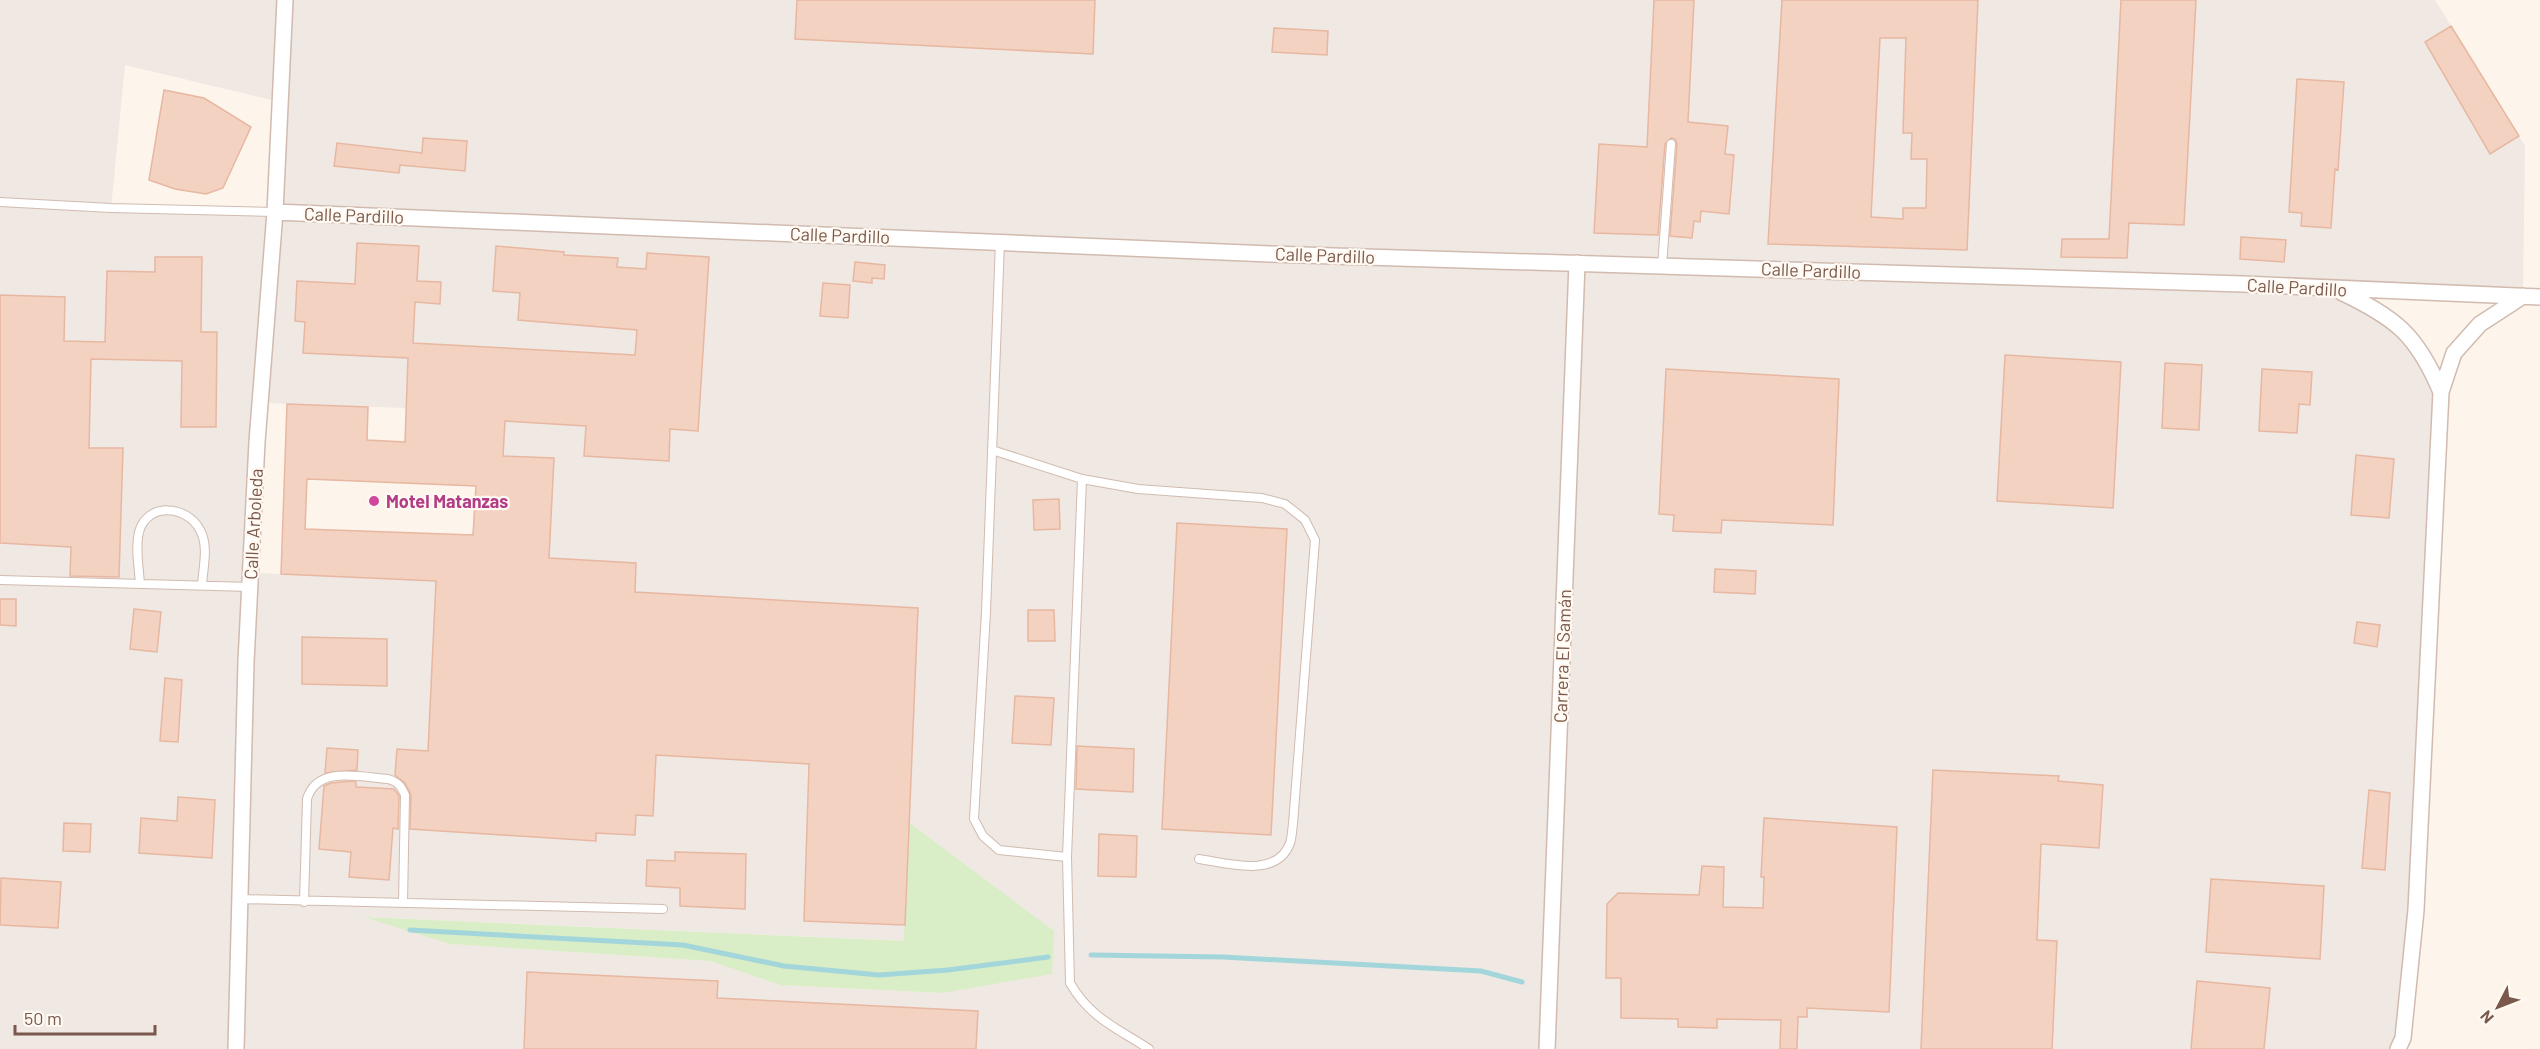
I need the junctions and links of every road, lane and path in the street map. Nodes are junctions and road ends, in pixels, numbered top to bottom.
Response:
1 (285, 0) edge
2 (1671, 144) dead end
3 (0, 202) edge
4 (275, 212) junction
5 (1000, 242) junction
6 (1577, 263) junction
7 (1662, 266) junction
8 (2332, 288) junction
9 (2523, 296) junction
10 (2540, 297) edge
11 (2441, 392) junction
12 (992, 450) junction
13 (1082, 479) junction
14 (0, 580) edge
15 (140, 584) junction
16 (202, 585) junction
17 (250, 586) junction
18 (1067, 856) junction
19 (1199, 859) dead end
20 (239, 899) junction
21 (304, 902) junction
22 (403, 903) junction
23 (663, 909) dead end
24 (236, 1049) edge
25 (1149, 1049) edge
26 (1547, 1049) edge
27 (2398, 1049) edge

1 - 4 street, Calle Arboleda
2 - 7 lane
3 - 4 lane, Calle Pardillo
4 - 5 street, Calle Pardillo
4 - 17 street, Calle Arboleda
5 - 6 street, Calle Pardillo
5 - 12 lane
6 - 7 street, Calle Pardillo
6 - 26 street, Carrera El Samán
7 - 8 street, Calle Pardillo
8 - 9 street, Calle Pardillo
8 - 11 street
9 - 10 street, Calle Pardillo
9 - 11 street
11 - 27 street
12 - 13 lane
12 - 18 lane
13 - 18 lane
13 - 19 lane
14 - 15 lane
15 - 16 lane
15 - 16 lane
16 - 17 lane
17 - 20 street, Calle Arboleda
18 - 25 lane
20 - 21 lane
20 - 24 street, Calle Arboleda
21 - 22 lane
21 - 22 lane
22 - 23 lane

